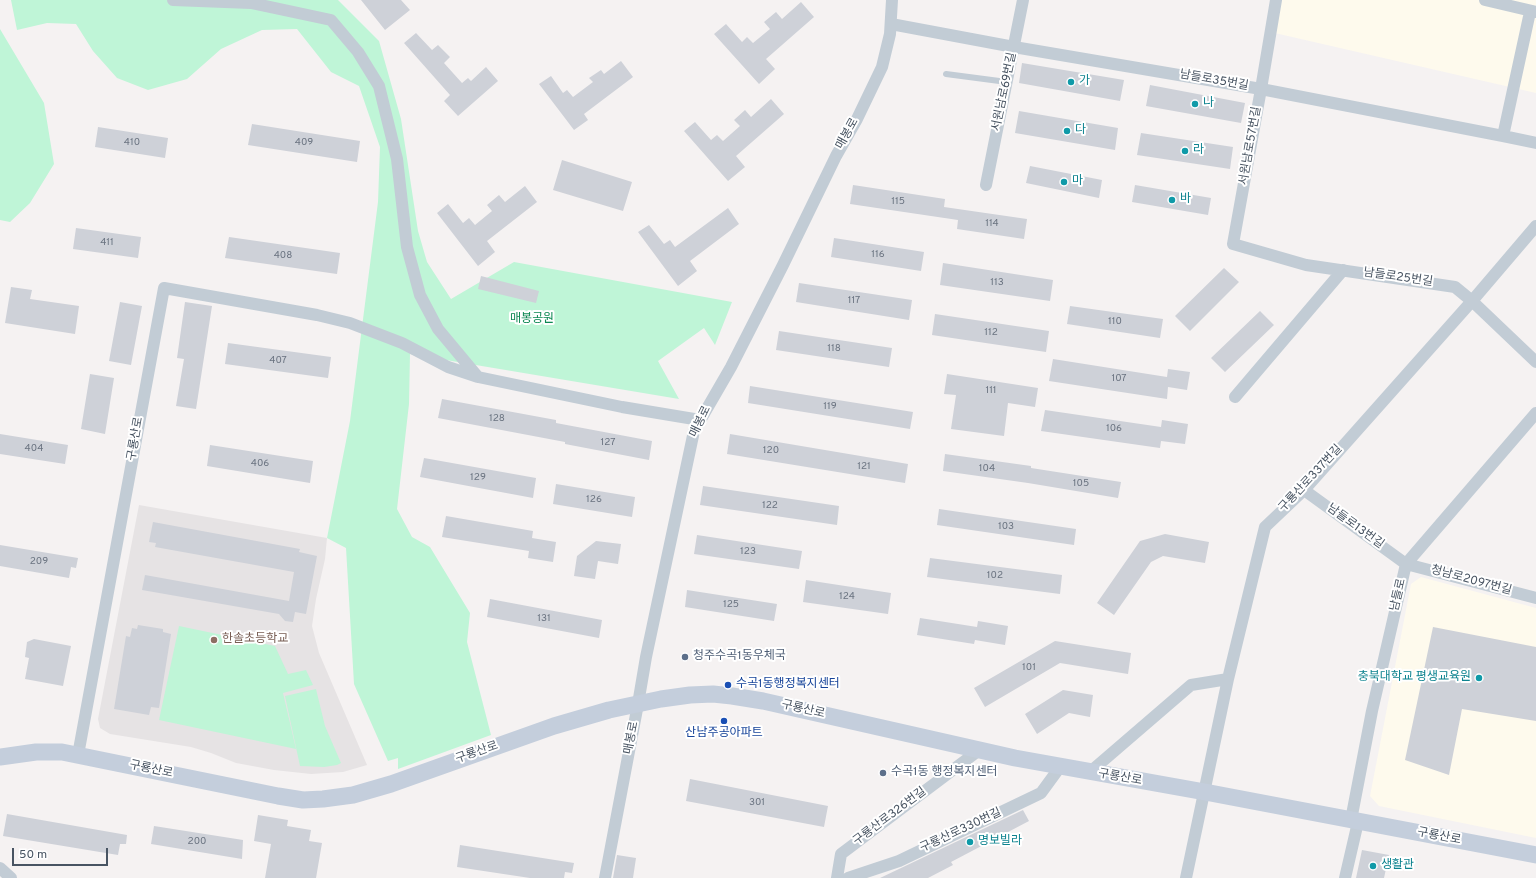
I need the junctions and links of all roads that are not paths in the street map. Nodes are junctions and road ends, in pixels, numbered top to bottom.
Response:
1 (173, 0) edge
2 (892, 0) edge
3 (1023, 0) edge
4 (1276, 0) edge
5 (1485, 0) edge
6 (1533, 12) edge
7 (891, 24) junction
8 (1014, 47) junction
9 (946, 74) dead end
10 (1007, 82) junction
11 (1262, 89) junction
12 (1503, 136) junction
13 (1536, 143) edge
14 (986, 185) dead end
15 (1536, 226) edge
16 (1233, 244) joint
17 (1343, 270) junction
18 (1472, 301) junction
19 (1536, 362) edge
20 (478, 377) junction
21 (1235, 397) dead end
22 (1536, 413) edge
23 (700, 420) junction
24 (1304, 490) junction
25 (1406, 564) junction
26 (1536, 598) edge
27 (1228, 679) junction
28 (638, 704) junction
29 (978, 751) junction
30 (78, 755) junction
31 (0, 757) edge
32 (1060, 767) junction
33 (1090, 772) junction
34 (1205, 792) junction
35 (1354, 821) junction
36 (1536, 855) edge
37 (0, 868) edge
38 (11, 878) edge
39 (605, 878) edge
40 (837, 878) edge
41 (848, 878) edge
42 (1186, 878) edge
43 (1345, 878) edge

1 - 20 street
2 - 7 street, 매봉로
3 - 8 street, 서원남로69번길
4 - 11 street, 서원남로57번길
5 - 6 street
6 - 12 street
7 - 8 street, 남들로35번길
7 - 23 street, 매봉로
8 - 10 street, 서원남로69번길
8 - 11 street, 남들로35번길
9 - 10 lane
10 - 14 street, 서원남로69번길
11 - 12 street, 남들로35번길
11 - 16 street, 서원남로57번길
12 - 13 street, 남들로35번길
15 - 18 street, 구룡산로337번길
16 - 17 street, 남들로25번길
17 - 18 street, 남들로25번길
17 - 21 street
18 - 19 street, 남들로25번길
18 - 24 street, 구룡산로337번길
20 - 23 street
20 - 30 street, 구룡산로
22 - 25 street, 남들로
23 - 28 street, 매봉로
24 - 25 street, 남들로13번길
24 - 27 street, 구룡산로337번길
25 - 26 street, 청남로2097번길
25 - 35 street, 남들로
27 - 33 street
27 - 34 street, 구룡산로337번길
28 - 29 street, 구룡산로
28 - 30 street, 구룡산로
28 - 39 street, 매봉로
29 - 32 street, 구룡산로
29 - 40 street, 구룡산로326번길
30 - 31 street, 구룡산로
32 - 33 street, 구룡산로
32 - 41 street, 구룡산로330번길
33 - 34 street, 구룡산로
34 - 35 street, 구룡산로
34 - 42 street, 구룡산로337번길
35 - 36 street, 구룡산로
35 - 43 street, 남들로
37 - 38 street

